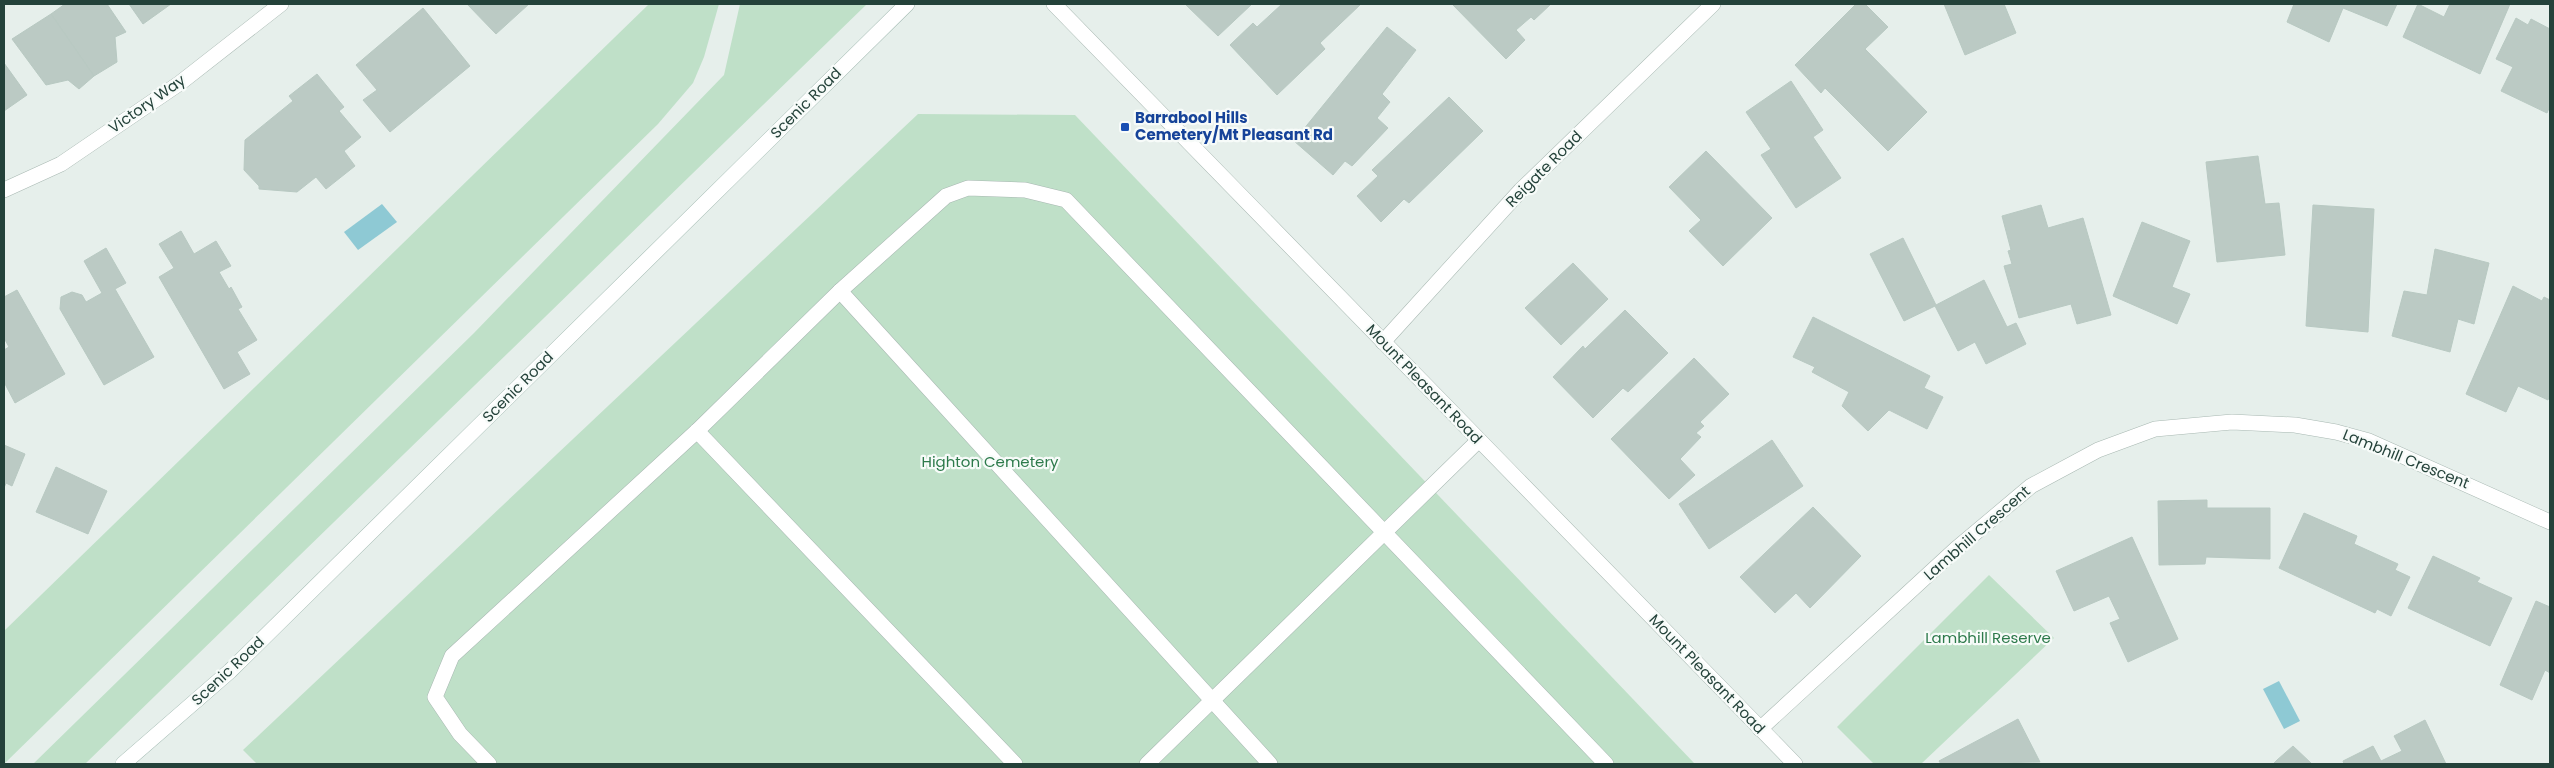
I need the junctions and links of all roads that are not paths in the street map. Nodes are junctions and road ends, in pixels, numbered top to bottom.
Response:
1 (282, 4) edge
2 (907, 4) edge
3 (1054, 4) edge
4 (1713, 4) edge
5 (4, 190) edge
6 (840, 291) junction
7 (1383, 342) junction
8 (697, 431) junction
9 (1479, 440) junction
10 (2550, 522) edge
11 (1384, 531) junction
12 (1212, 700) junction
13 (1760, 729) junction
14 (123, 764) edge
15 (489, 764) edge
16 (1014, 764) edge
17 (1146, 764) edge
18 (1270, 764) edge
19 (1606, 764) edge
20 (1795, 764) edge

1 - 5 street, Victory Way
2 - 14 street, Scenic Road
3 - 7 street, Mount Pleasant Road
4 - 7 street, Reigate Road
6 - 8 street
6 - 11 street
6 - 12 street
7 - 9 street, Mount Pleasant Road
8 - 15 street
8 - 16 street
9 - 11 street
9 - 13 street, Mount Pleasant Road
10 - 13 street, Lambhill Crescent
11 - 12 street
11 - 19 street
12 - 17 street
12 - 18 street
13 - 20 street, Mount Pleasant Road

